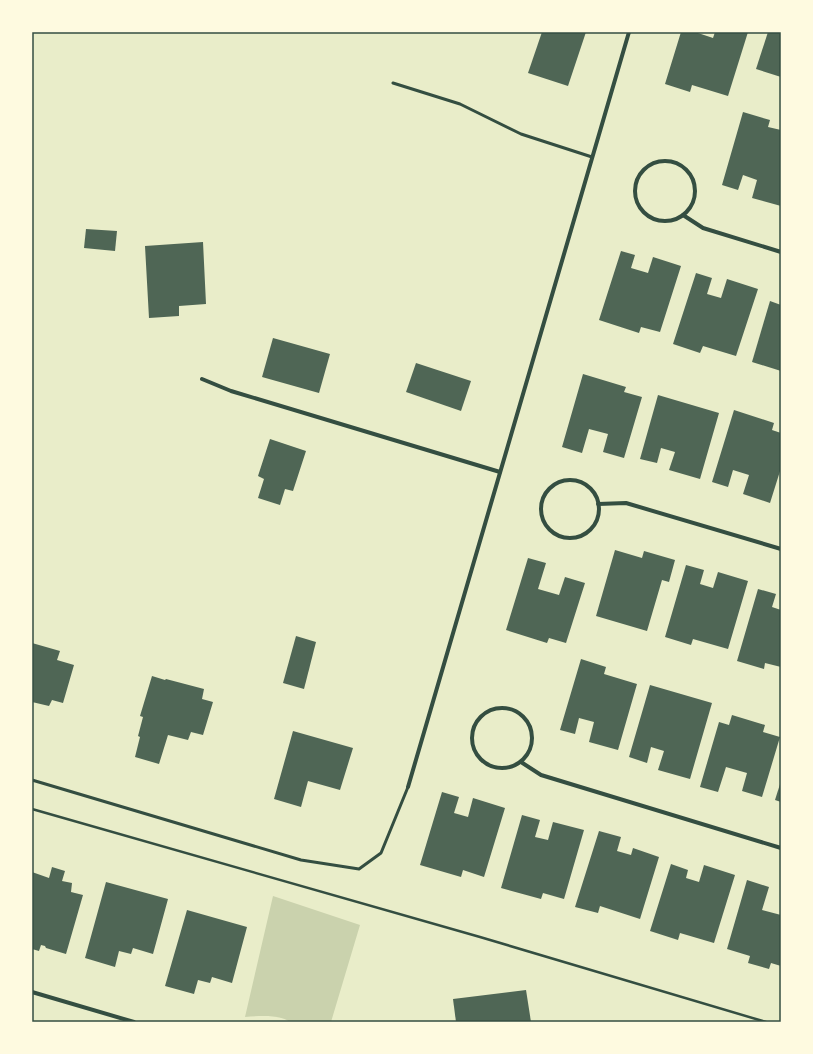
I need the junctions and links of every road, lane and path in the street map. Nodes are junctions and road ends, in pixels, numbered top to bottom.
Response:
1 (629, 32) edge
2 (394, 83) dead end
3 (592, 157) junction
4 (684, 215) junction
5 (781, 252) edge
6 (202, 379) dead end
7 (500, 472) junction
8 (598, 504) junction
9 (781, 549) edge
10 (521, 762) junction
11 (32, 780) edge
12 (408, 787) joint
13 (32, 808) edge
14 (781, 848) edge
15 (32, 992) edge
16 (134, 1022) edge
17 (766, 1022) edge

1 - 3 street
2 - 3 lane
3 - 7 street
4 - 4 street
4 - 5 street
6 - 7 street
7 - 12 street
8 - 8 street
8 - 9 street
10 - 10 street
10 - 14 street
11 - 12 lane
13 - 17 path
15 - 16 street

